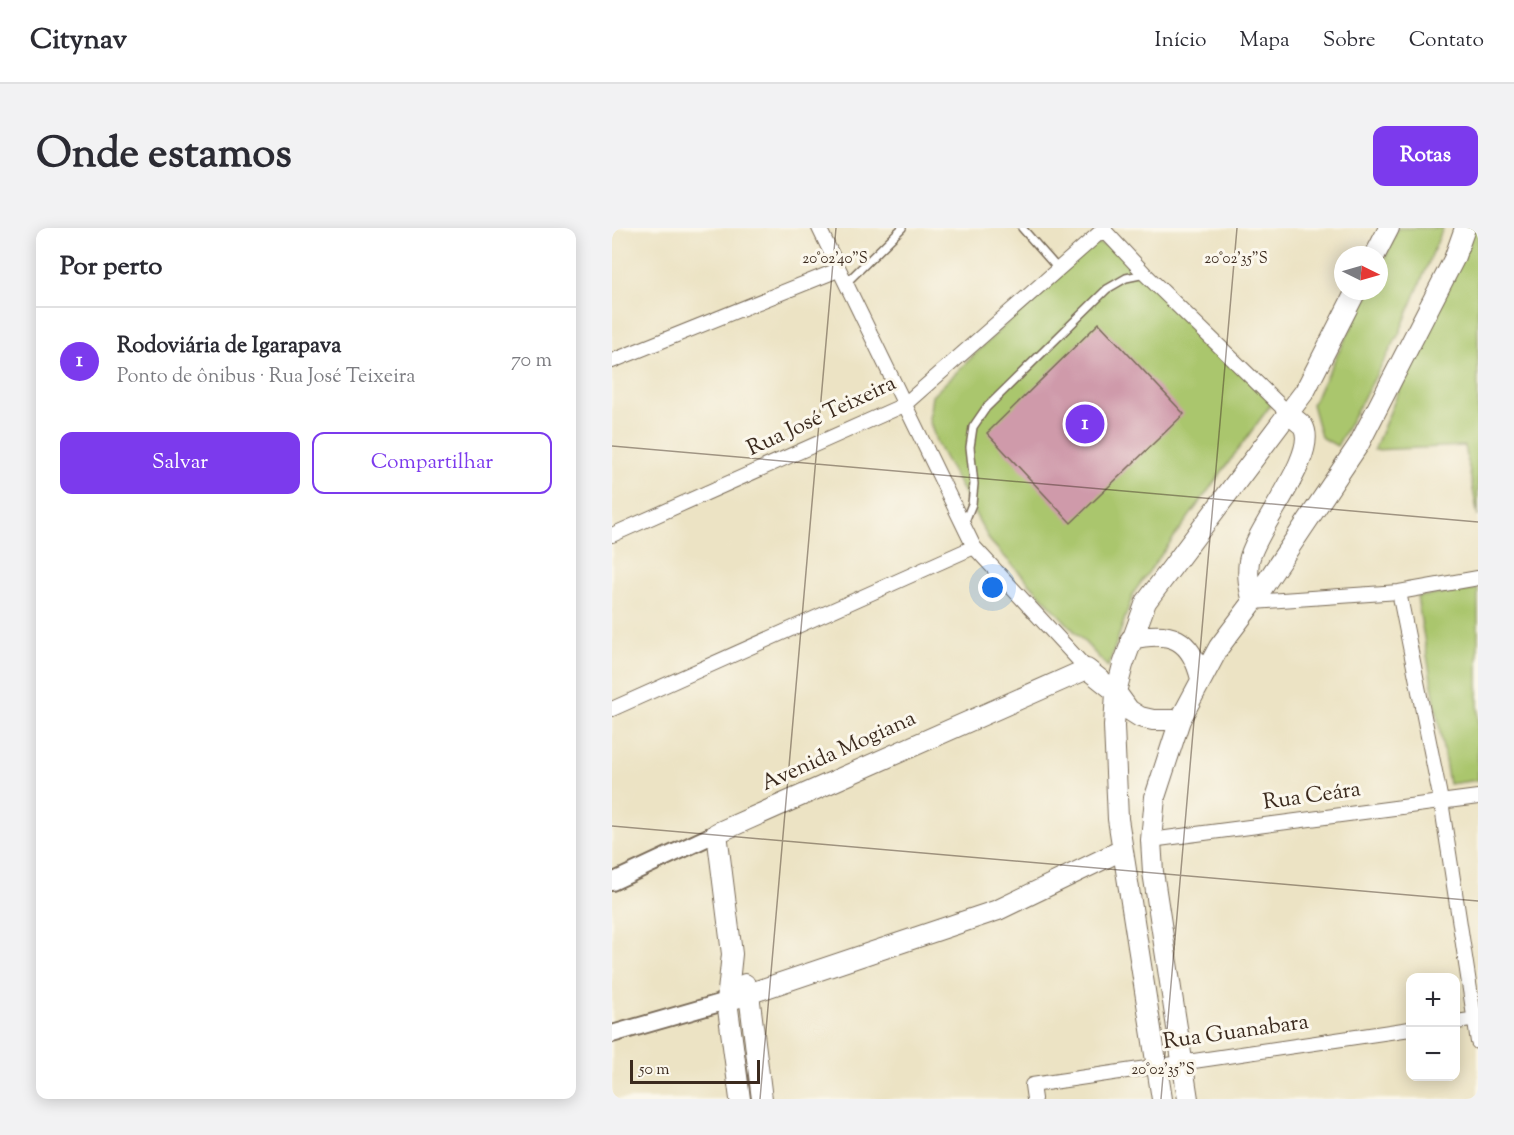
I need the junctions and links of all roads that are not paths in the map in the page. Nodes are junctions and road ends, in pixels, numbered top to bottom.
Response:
1 (819, 228) edge
2 (902, 228) edge
3 (1022, 228) edge
4 (1389, 228) edge
5 (1465, 228) edge
6 (1103, 229) edge
7 (1380, 246) edge
8 (838, 270) junction
9 (1059, 270) junction
10 (1145, 274) junction
11 (845, 284) junction
12 (1351, 300) edge
13 (612, 361) edge
14 (904, 405) junction
15 (1289, 414) junction
16 (963, 528) junction
17 (612, 535) edge
18 (974, 547) junction
19 (1478, 578) edge
20 (1398, 592) junction
21 (1253, 602) junction
22 (1131, 639) junction
23 (1087, 669) junction
24 (1201, 679) junction
25 (1116, 692) junction
26 (612, 709) edge
27 (1180, 720) junction
28 (1478, 797) edge
29 (1441, 801) junction
30 (717, 832) junction
31 (1151, 840) junction
32 (1122, 850) junction
33 (612, 882) edge
34 (732, 954) junction
35 (749, 994) junction
36 (727, 1001) junction
37 (1476, 1019) edge
38 (1460, 1021) edge
39 (1406, 1030) edge
40 (612, 1034) edge
41 (1478, 1042) edge
42 (1183, 1062) junction
43 (1157, 1065) junction
44 (1033, 1092) edge
45 (762, 1095) edge
46 (740, 1099) edge
47 (1162, 1099) edge
48 (1188, 1099) edge

1 - 8 street
2 - 11 lane
3 - 9 lane
4 - 7 main road
5 - 21 main road
6 - 9 street, Rua José Teixeira
6 - 10 street
8 - 11 street
8 - 13 street
9 - 14 street, Rua José Teixeira
10 - 15 street
10 - 16 lane
11 - 14 street
12 - 15 main road
14 - 16 street
14 - 17 street, Rua José Teixeira
15 - 21 main road
15 - 22 main road
16 - 18 street
18 - 23 street
18 - 26 street
19 - 20 street
20 - 21 street
20 - 29 street
21 - 24 main road
22 - 24 main road
22 - 25 main road
23 - 25 main road
23 - 30 main road, Avenida Mogiana
24 - 27 main road
25 - 27 main road
25 - 32 main road
27 - 31 main road
28 - 29 street, Rua Ceára
29 - 31 street, Rua Ceára
29 - 37 street
30 - 33 street, Avenida Mogiana
30 - 34 main road
31 - 42 main road
32 - 35 main road
32 - 43 main road
34 - 35 main road
34 - 36 main road
35 - 36 main road
35 - 45 main road
36 - 40 street
36 - 46 main road
37 - 38 street
37 - 41 street
39 - 42 street, Rua Guanabara
42 - 43 street, Rua Guanabara
42 - 48 main road
43 - 44 street, Rua Guanabara
43 - 47 main road
45 - 46 main road

